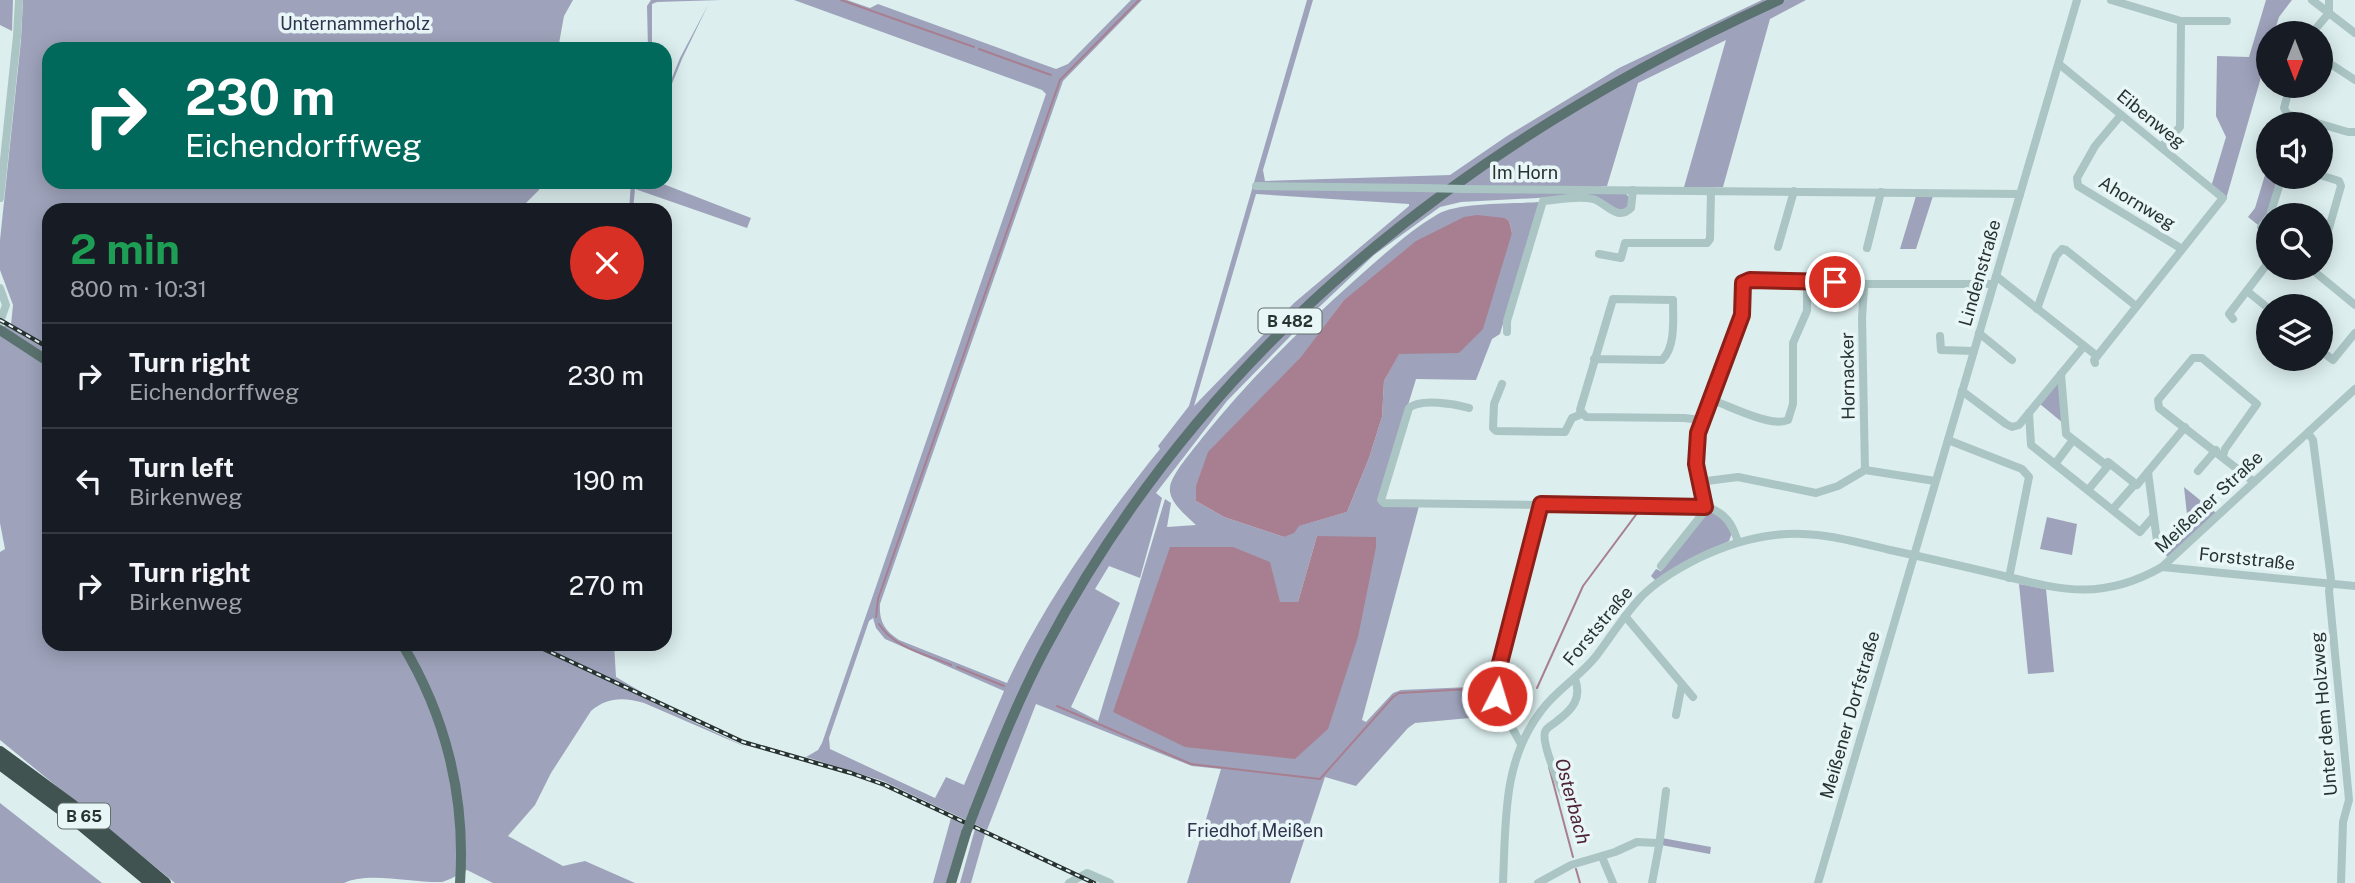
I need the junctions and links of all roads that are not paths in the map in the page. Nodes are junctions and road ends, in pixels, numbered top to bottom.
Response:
1 (19, 0) edge
2 (1779, 0) edge
3 (2077, 0) edge
4 (2111, 0) edge
5 (2312, 0) edge
6 (2329, 0) edge
7 (2329, 13) junction
8 (2181, 21) junction
9 (2227, 21) dead end
10 (2322, 21) edge
11 (2355, 33) edge
12 (2059, 64) junction
13 (2333, 66) edge
14 (2355, 80) edge
15 (2121, 115) junction
16 (2333, 128) edge
17 (2355, 132) edge
18 (2161, 147) junction
19 (2333, 179) edge
20 (1256, 186) dead end
21 (1633, 190) junction
22 (1711, 191) junction
23 (1794, 191) junction
24 (1881, 192) junction
25 (2020, 194) junction
26 (0, 198) edge
27 (2333, 214) edge
28 (1779, 247) dead end
29 (1867, 248) dead end
30 (2182, 248) junction
31 (1599, 254) dead end
32 (2256, 279) edge
33 (1995, 280) junction
34 (2325, 280) edge
35 (1807, 281) junction
36 (1866, 284) junction
37 (0, 288) edge
38 (2247, 291) junction
39 (2256, 298) edge
40 (2355, 305) edge
41 (2136, 306) junction
42 (2037, 309) junction
43 (2233, 319) dead end
44 (0, 322) edge
45 (0, 330) edge
46 (1507, 332) dead end
47 (2355, 332) edge
48 (1979, 333) junction
49 (1940, 337) dead end
50 (2084, 346) junction
51 (1974, 351) junction
52 (42, 357) edge
53 (1594, 359) junction
54 (2012, 360) dead end
55 (2333, 360) edge
56 (2061, 374) junction
57 (1502, 384) dead end
58 (2355, 390) edge
59 (1962, 391) junction
60 (1712, 400) junction
61 (1469, 408) dead end
62 (2029, 413) junction
63 (1582, 414) junction
64 (1702, 421) junction
65 (2185, 427) junction
66 (2308, 433) junction
67 (1948, 440) junction
68 (2073, 440) junction
69 (2216, 450) junction
70 (2223, 456) junction
71 (2055, 464) junction
72 (2108, 464) junction
73 (1865, 470) junction
74 (2199, 471) dead end
75 (2148, 472) junction
76 (1935, 481) junction
77 (1699, 482) junction
78 (2253, 482) junction
79 (2135, 484) junction
80 (2088, 490) junction
81 (1541, 504) junction
82 (1706, 507) junction
83 (2113, 509) junction
84 (2153, 517) junction
85 (2157, 541) dead end
86 (1738, 542) junction
87 (1913, 555) junction
88 (1661, 566) dead end
89 (2162, 567) junction
90 (2009, 578) junction
91 (2020, 580) joint
92 (2329, 583) junction
93 (2355, 586) edge
94 (1625, 616) junction
95 (406, 651) edge
96 (1575, 679) junction
97 (1682, 684) junction
98 (1693, 697) dead end
99 (1676, 715) dead end
100 (1521, 744) junction
101 (0, 752) edge
102 (0, 764) edge
103 (1666, 791) dead end
104 (2352, 801) edge
105 (1569, 806) dead end
106 (1659, 846) junction
107 (1602, 857) junction
108 (151, 883) edge
109 (165, 883) edge
110 (460, 883) edge
111 (951, 883) edge
112 (1069, 883) edge
113 (1110, 883) edge
114 (1503, 883) edge
115 (1538, 883) edge
116 (1613, 883) edge
117 (1651, 883) edge
118 (1818, 883) edge
119 (2340, 883) edge

1 - 26 street
2 - 111 main road, B 482, bridge
3 - 12 street, Lindenstraße
4 - 8 street
5 - 7 street
6 - 7 street
7 - 10 street
7 - 11 street
8 - 9 street
8 - 18 street
12 - 15 street, Eibenweg
12 - 25 street, Lindenstraße
13 - 14 street
15 - 18 street, Eibenweg
15 - 30 street, Ahornweg
16 - 17 street
18 - 30 street, Eibenweg
19 - 27 street
20 - 21 street, Im Horn, bridge
21 - 22 street, Im Horn
21 - 46 street
22 - 23 street, Im Horn
22 - 31 street
23 - 24 street, Im Horn
23 - 28 street
24 - 25 street, Im Horn
24 - 29 street
25 - 33 street, Lindenstraße
30 - 41 street
32 - 38 street
33 - 36 street
33 - 42 street
33 - 48 street, Lindenstraße
34 - 40 street
35 - 36 street
35 - 60 street
35 - 60 street
36 - 73 street, Hornacker
37 - 44 street
38 - 39 street
38 - 43 street
41 - 42 street
41 - 50 street
42 - 50 street
45 - 52 main road
47 - 55 street
48 - 51 street, Lindenstraße
48 - 54 street
49 - 51 street
50 - 56 street
51 - 59 street, Lindenstraße
53 - 53 street
53 - 63 street
56 - 62 street
56 - 68 street
57 - 63 street
58 - 66 street, Meißener Straße
59 - 62 street
59 - 67 street, Lindenstraße
60 - 64 street
61 - 81 street
62 - 71 street
63 - 64 street
64 - 77 street
65 - 69 street
65 - 70 street
65 - 75 street
66 - 78 street, Meißener Straße
66 - 92 street, Unter dem Holzweg
67 - 76 street, Lindenstraße
67 - 90 street
68 - 71 street
68 - 72 street
69 - 70 street
69 - 74 street
70 - 78 street
71 - 80 street
72 - 79 street
72 - 80 street
73 - 76 street
73 - 77 street
75 - 79 street
75 - 84 street
76 - 87 street, Lindenstraße
77 - 82 street
78 - 89 street, Meißener Straße
79 - 83 street
80 - 83 street
81 - 82 street
81 - 100 street
82 - 86 street
82 - 88 street
83 - 84 street
84 - 85 street
86 - 87 street, Forststraße
86 - 94 street, Forststraße
87 - 90 street, Forststraße
87 - 118 street, Meißener Dorfstraße
89 - 91 street, Meißener Straße
89 - 92 street, Forststraße
90 - 91 street, Forststraße
92 - 93 street, Forststraße
92 - 104 street, Unter dem Holzweg
94 - 96 street, Forststraße
94 - 97 street
95 - 110 main road
96 - 100 street, Forststraße
96 - 105 street
97 - 98 street
97 - 99 street
100 - 114 street, Forststraße
101 - 109 highway, B 65
102 - 108 highway, B 65
103 - 106 street
104 - 119 street, Unter dem Holzweg
106 - 107 street
106 - 117 street
107 - 115 street
107 - 116 street
112 - 113 street

